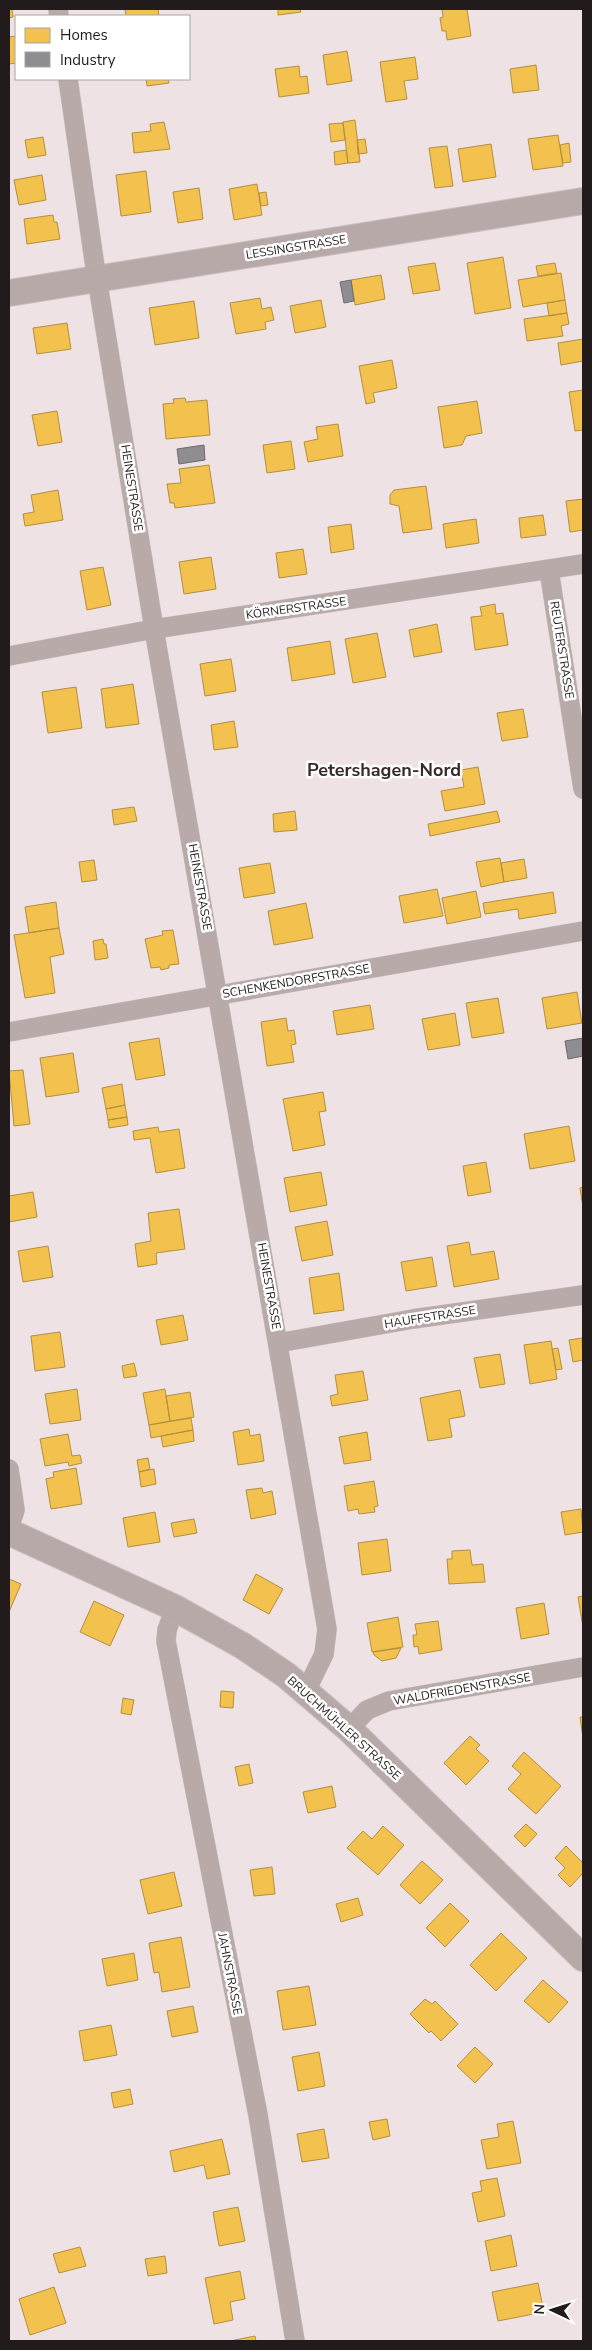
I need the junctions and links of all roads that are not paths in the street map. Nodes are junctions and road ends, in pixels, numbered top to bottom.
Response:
1 (68, 80) edge
2 (583, 200) edge
3 (98, 280) junction
4 (9, 294) edge
5 (583, 564) edge
6 (549, 570) junction
7 (154, 629) junction
8 (9, 656) edge
9 (583, 789) edge
10 (583, 931) edge
11 (219, 995) junction
12 (9, 1032) edge
13 (583, 1295) edge
14 (278, 1343) junction
15 (9, 1469) edge
16 (9, 1528) edge
17 (9, 1532) edge
18 (175, 1608) junction
19 (583, 1668) edge
20 (306, 1691) junction
21 (349, 1729) junction
22 (583, 1958) edge
23 (294, 2341) edge

1 - 3 street, HEINESTRASSE
2 - 3 street, LESSINGSTRASSE
3 - 4 street, LESSINGSTRASSE
3 - 7 street, HEINESTRASSE
5 - 6 street, KÖRNERSTRASSE
6 - 7 street, KÖRNERSTRASSE
6 - 9 street, REUTERSTRASSE
7 - 8 street, KÖRNERSTRASSE
7 - 11 street, HEINESTRASSE
10 - 11 street, SCHENKENDORFSTRASSE
11 - 12 street, SCHENKENDORFSTRASSE
11 - 14 street, HEINESTRASSE
13 - 14 street, HAUFFSTRASSE
14 - 20 street, HEINESTRASSE
15 - 16 street
17 - 18 street, BRUCHMÜHLER STRASSE
18 - 20 street, BRUCHMÜHLER STRASSE
18 - 23 street, JAHNSTRASSE
19 - 21 street, WALDFRIEDENSTRASSE
20 - 21 street, BRUCHMÜHLER STRASSE
21 - 22 street, BRUCHMÜHLER STRASSE

